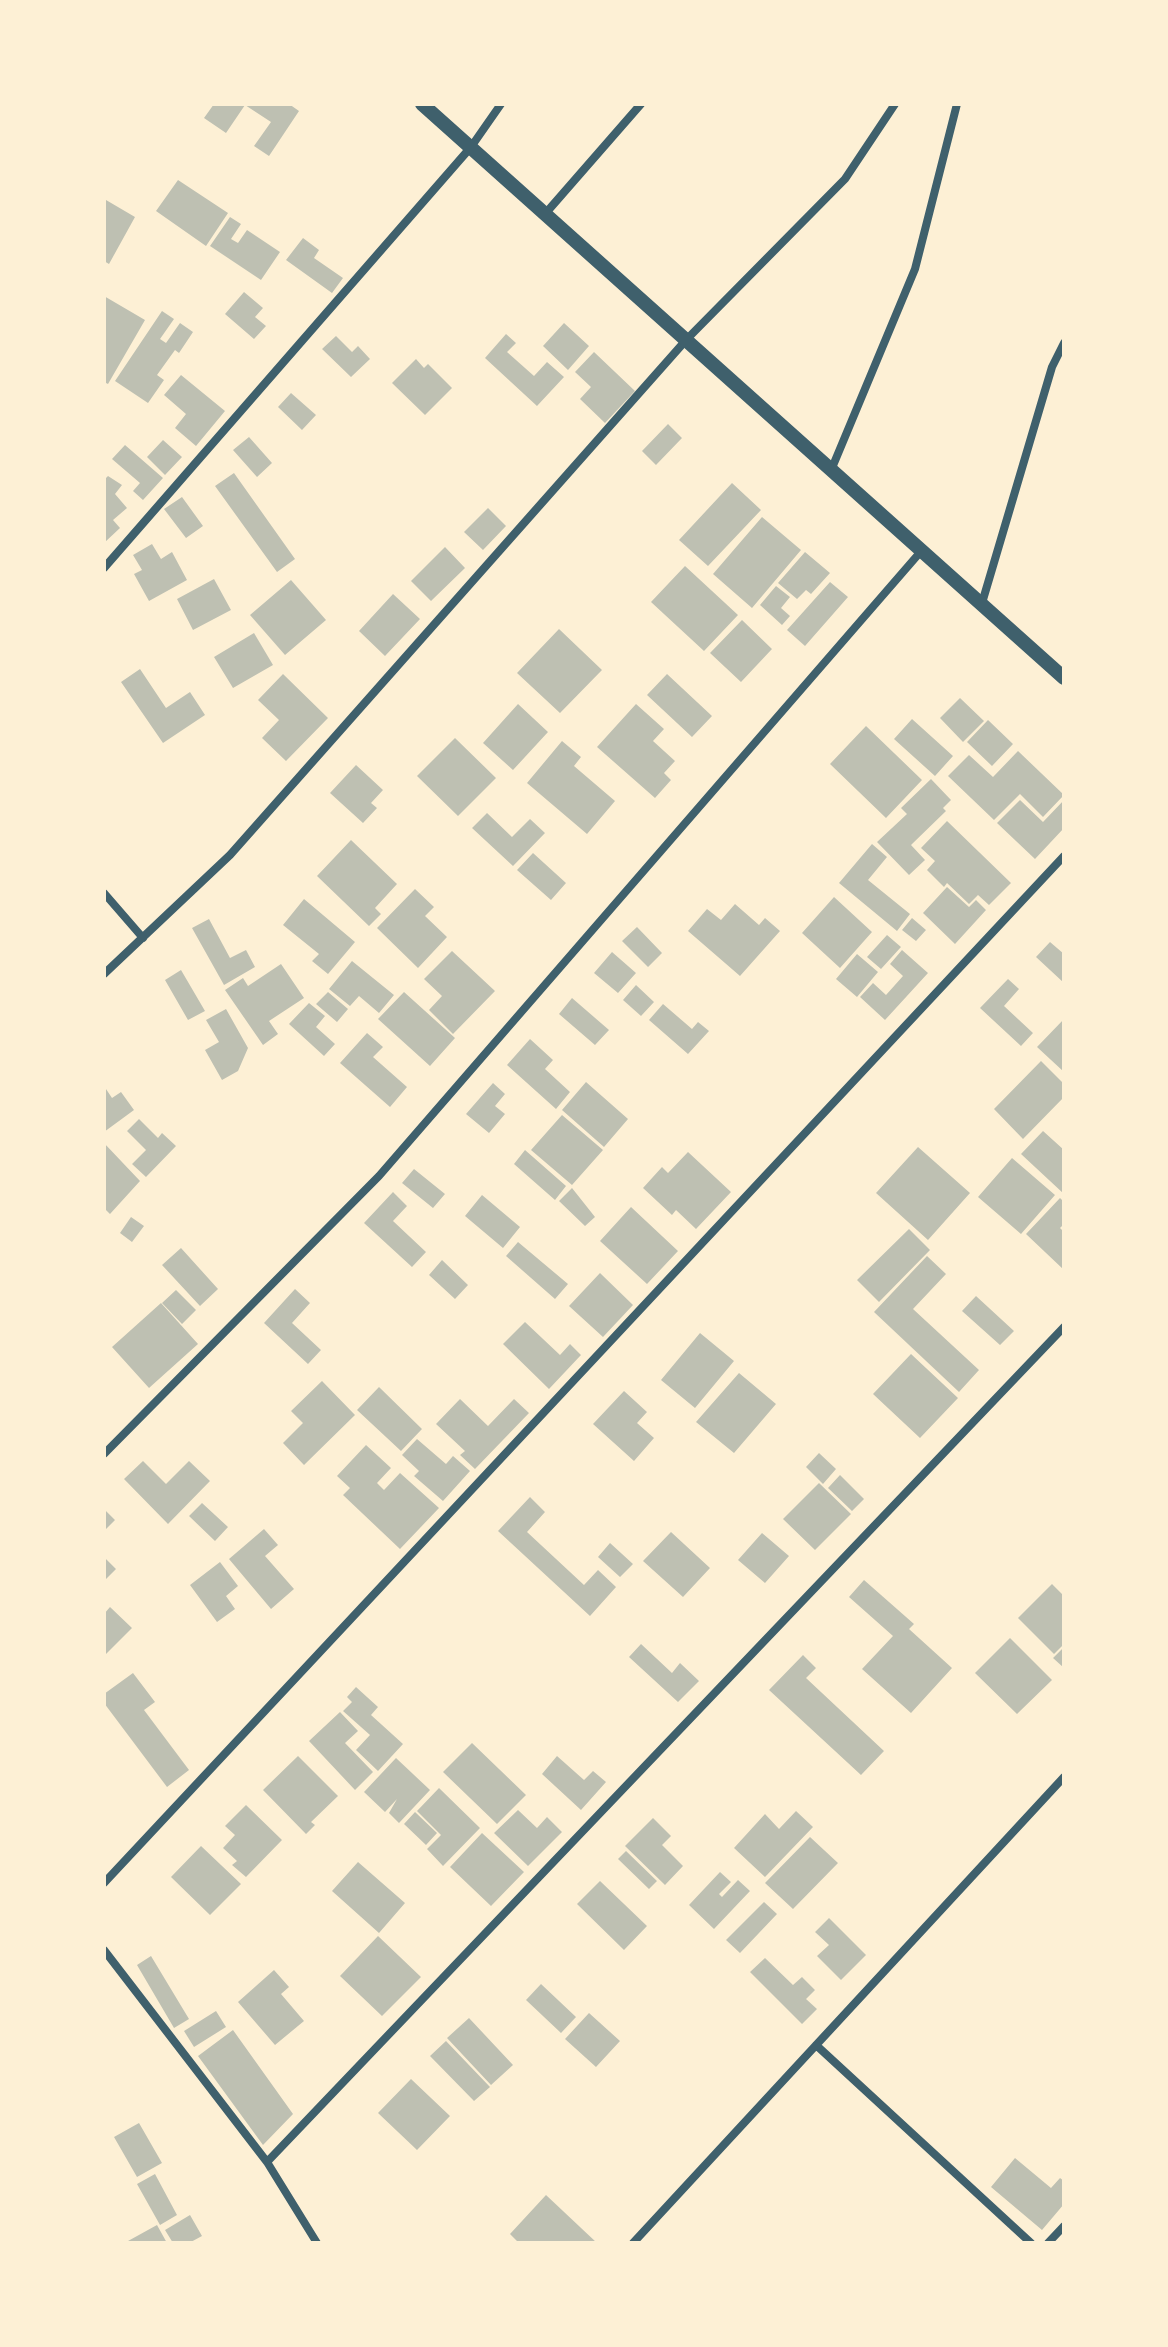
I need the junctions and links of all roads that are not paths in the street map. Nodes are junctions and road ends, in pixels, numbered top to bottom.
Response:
1 (422, 104) edge
2 (501, 104) edge
3 (641, 104) edge
4 (895, 104) edge
5 (957, 104) edge
6 (471, 147) junction
7 (545, 214) junction
8 (687, 339) junction
9 (1064, 343) edge
10 (832, 468) junction
11 (923, 549) junction
12 (104, 568) edge
13 (982, 603) junction
14 (1064, 678) edge
15 (1064, 856) edge
16 (104, 893) edge
17 (143, 938) junction
18 (104, 974) edge
19 (1064, 1327) edge
20 (104, 1454) edge
21 (1064, 1777) edge
22 (104, 1883) edge
23 (104, 1950) edge
24 (816, 2045) junction
25 (267, 2162) junction
26 (1064, 2226) edge
27 (317, 2243) edge
28 (633, 2243) edge
29 (1031, 2243) edge
30 (1048, 2243) edge

1 - 6 street
2 - 6 street
3 - 7 street
4 - 8 street
5 - 10 street
6 - 7 street
6 - 12 street
7 - 8 street
8 - 10 street
8 - 17 street
9 - 13 street
10 - 11 street
11 - 13 street
11 - 20 street
13 - 14 street
15 - 22 street
16 - 17 street
17 - 18 street
19 - 25 street
21 - 24 street
23 - 25 street
24 - 28 street
24 - 29 street
25 - 27 street
26 - 30 street

